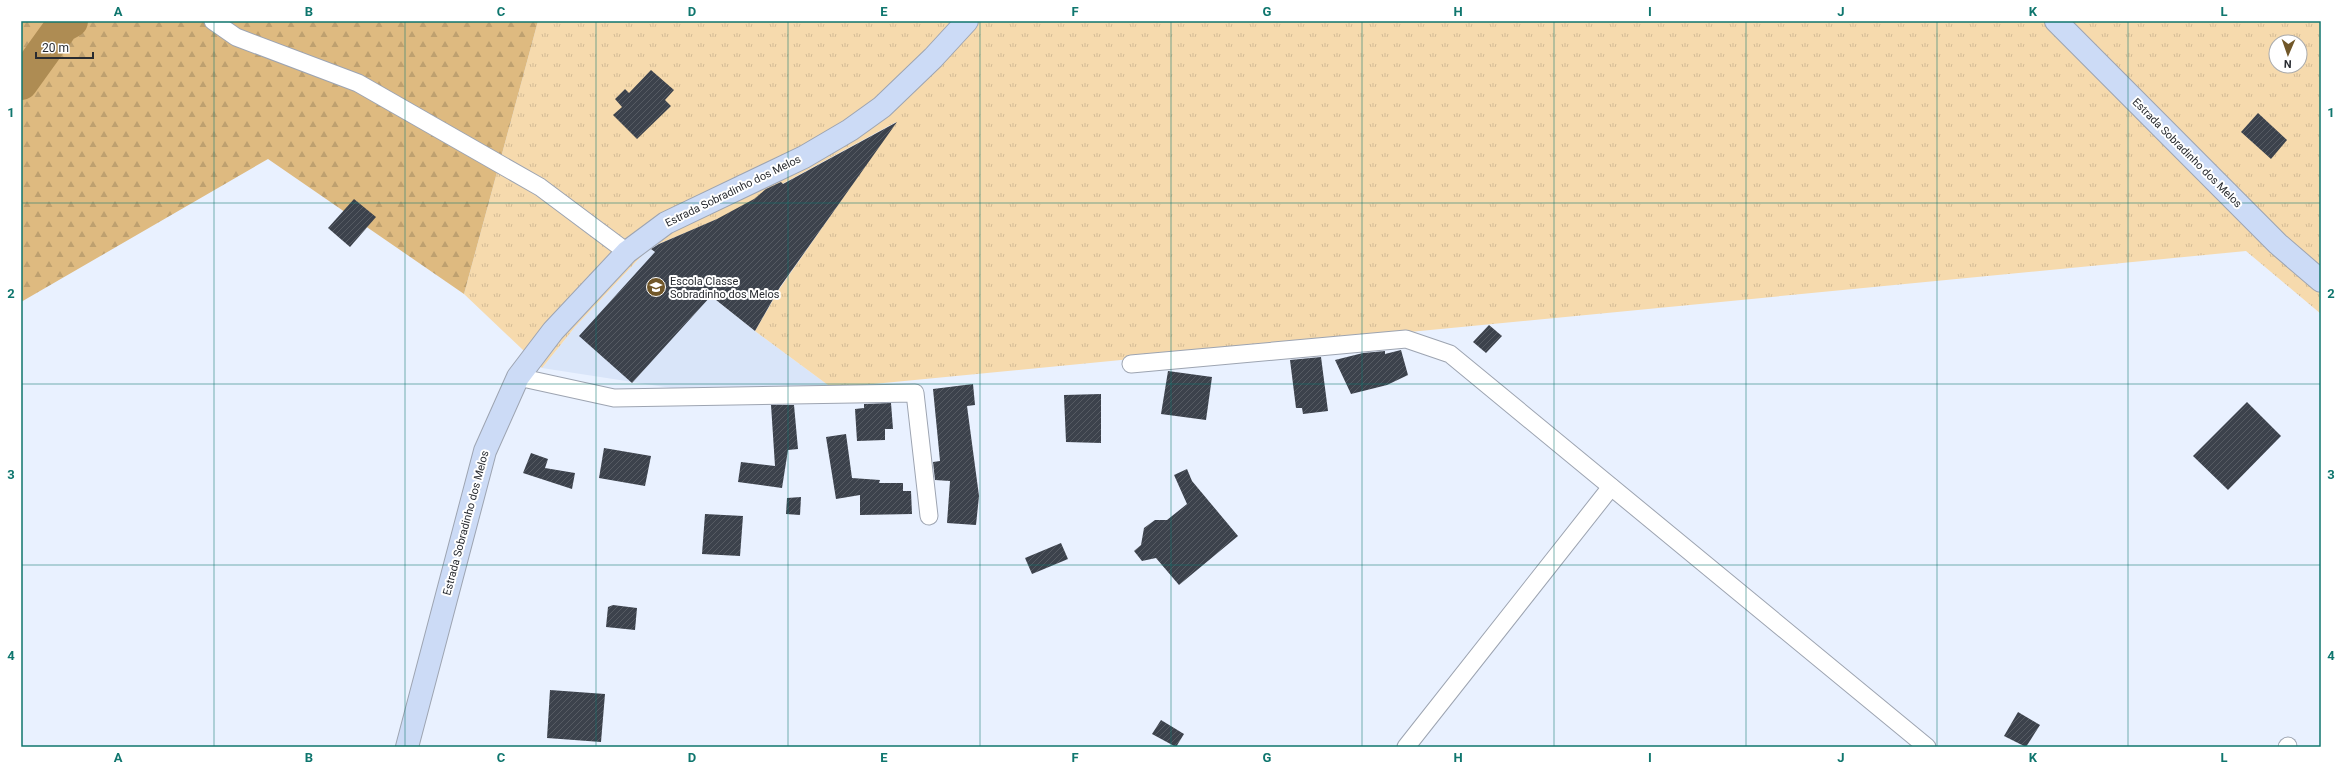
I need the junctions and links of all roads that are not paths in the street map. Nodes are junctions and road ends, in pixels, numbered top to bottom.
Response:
1 (213, 21) edge
2 (967, 21) edge
3 (2056, 21) edge
4 (627, 252) junction
5 (2321, 281) edge
6 (1131, 364) dead end
7 (518, 377) junction
8 (1612, 487) junction
9 (929, 516) dead end
10 (407, 747) edge
11 (1406, 747) edge
12 (1927, 747) edge

1 - 4 street
2 - 4 street, Estrada Sobradinho dos Melos
3 - 5 street, Estrada Sobradinho dos Melos
4 - 7 street, Estrada Sobradinho dos Melos
6 - 8 street
7 - 9 street
7 - 10 street, Estrada Sobradinho dos Melos
8 - 11 street
8 - 12 street

